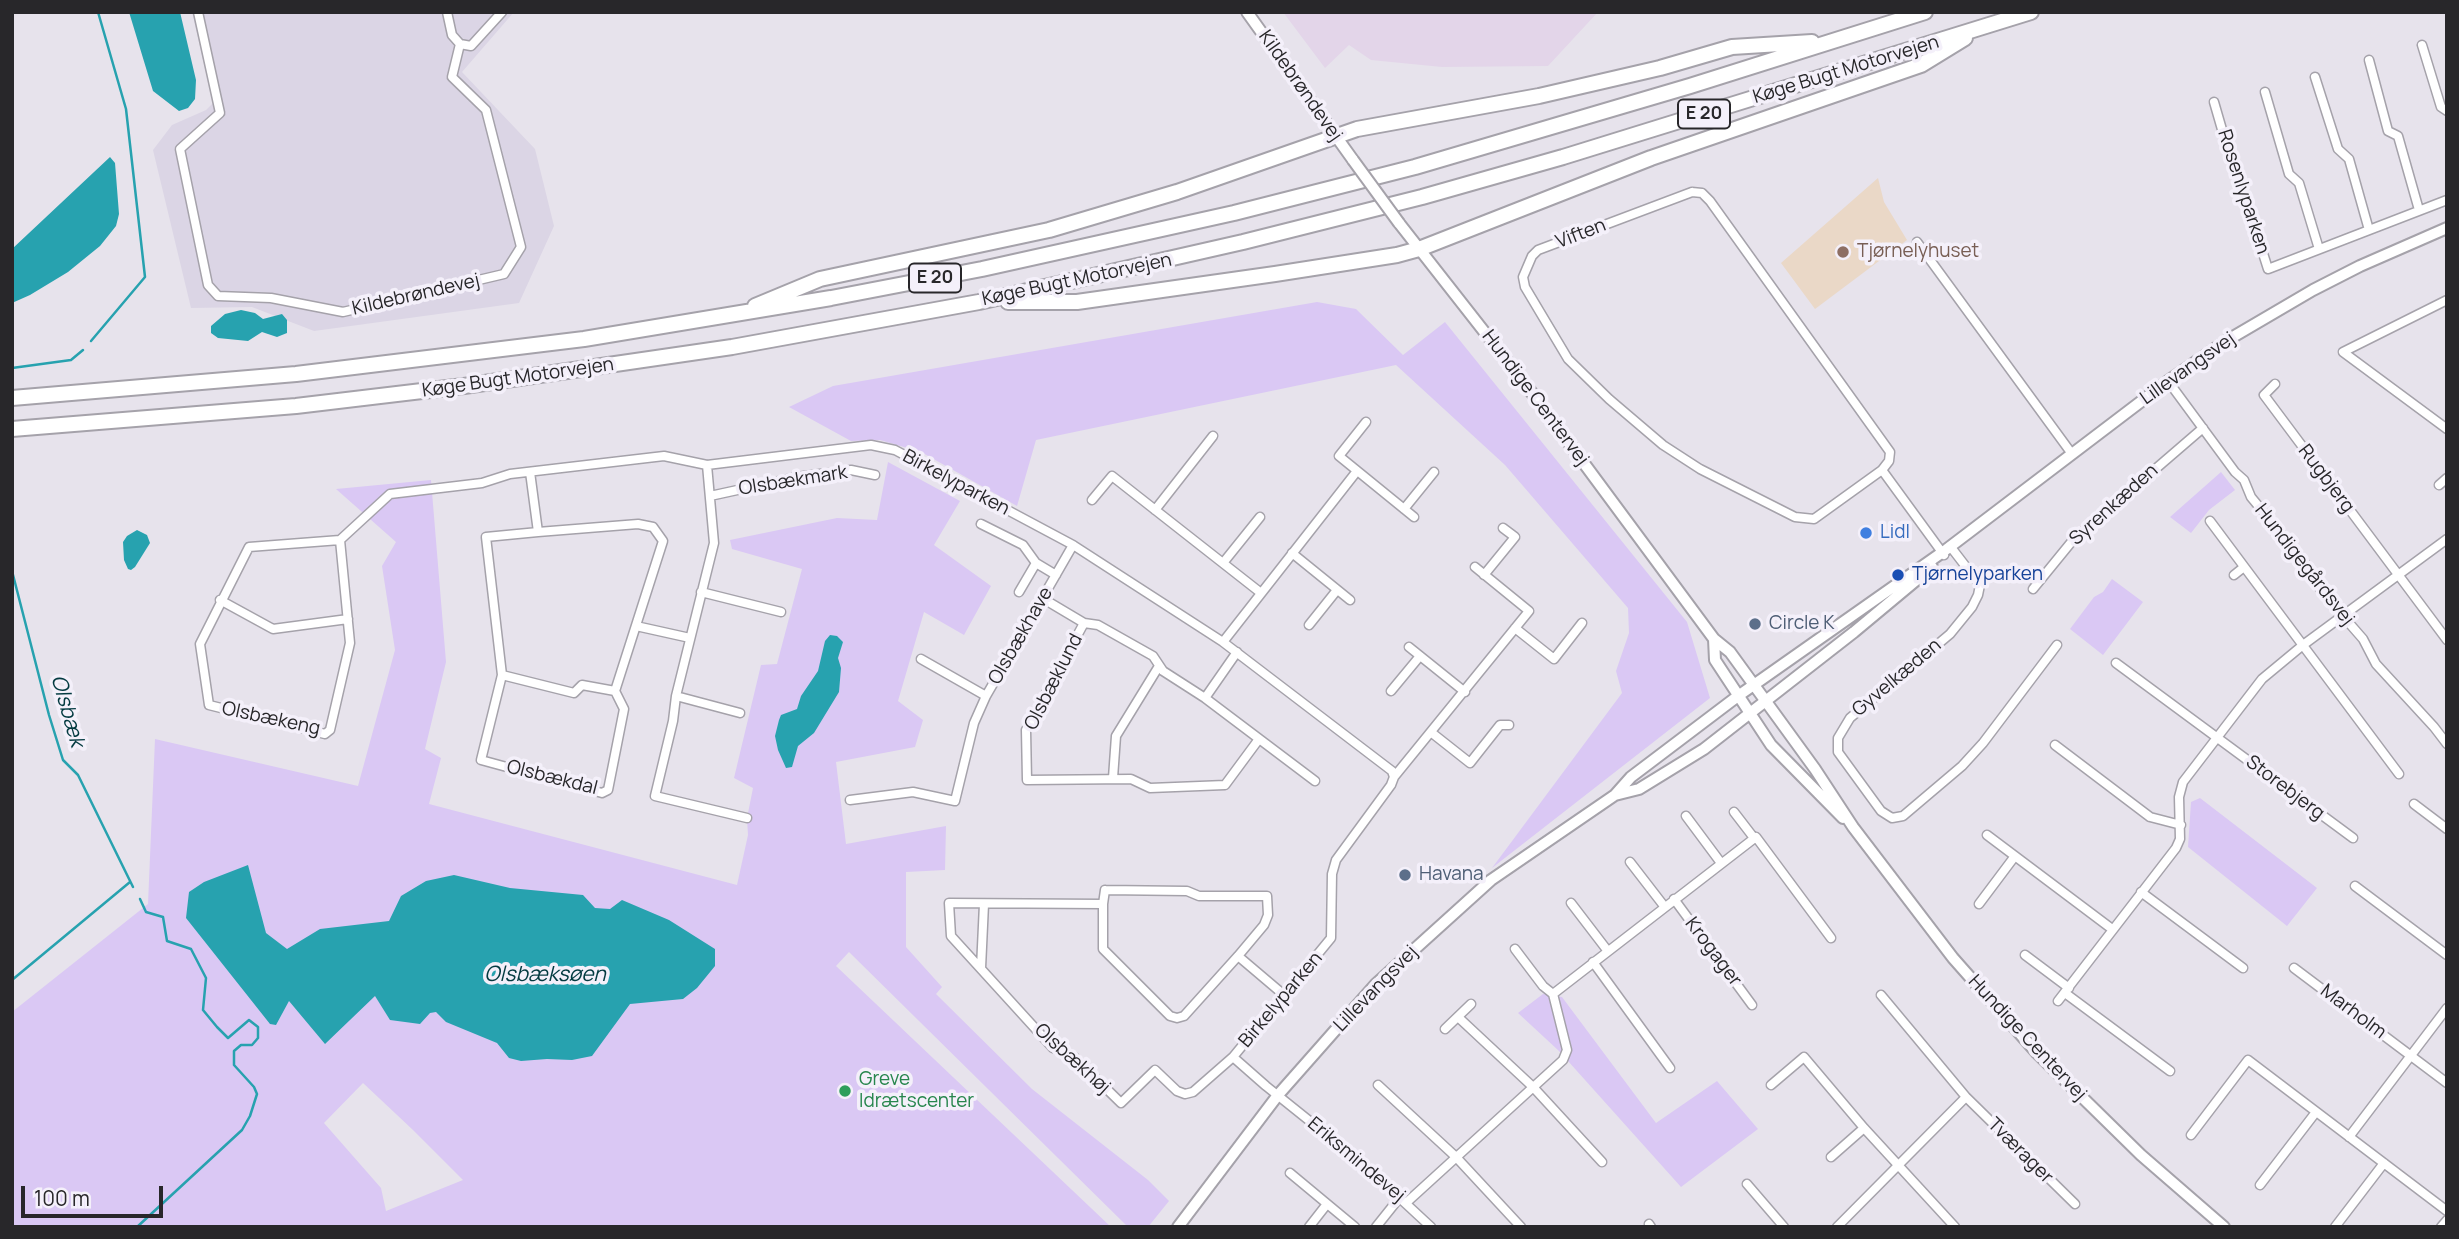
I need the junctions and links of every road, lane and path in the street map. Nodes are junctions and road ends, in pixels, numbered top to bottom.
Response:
1 (198, 12) edge
2 (447, 12) edge
3 (502, 12) edge
4 (1247, 12) edge
5 (1925, 12) edge
6 (2031, 12) edge
7 (1984, 27) junction
8 (1835, 40) junction
9 (460, 44) junction
10 (2422, 45) dead end
11 (2369, 60) dead end
12 (2315, 77) dead end
13 (2265, 92) dead end
14 (2214, 102) dead end
15 (2447, 111) edge
16 (1335, 136) junction
17 (1353, 160) joint
18 (2447, 200) edge
19 (2420, 211) junction
20 (2447, 228) edge
21 (2369, 230) junction
22 (1917, 242) dead end
23 (1419, 249) junction
24 (2319, 249) junction
25 (2447, 300) edge
26 (979, 302) junction
27 (731, 316) junction
28 (2168, 381) junction
29 (2275, 384) dead end
30 (12, 398) edge
31 (1366, 422) dead end
32 (2203, 428) junction
33 (12, 429) edge
34 (2447, 429) edge
35 (1213, 436) dead end
36 (2072, 454) junction
37 (707, 465) junction
38 (1882, 470) junction
39 (1357, 471) junction
40 (530, 472) junction
41 (1434, 472) dead end
42 (876, 475) dead end
43 (2447, 478) edge
44 (2440, 485) dead end
45 (710, 496) junction
46 (1092, 500) dead end
47 (1404, 509) junction
48 (1155, 510) junction
49 (1260, 517) dead end
50 (1414, 517) dead end
51 (2210, 521) dead end
52 (981, 524) dead end
53 (1503, 527) dead end
54 (538, 532) junction
55 (2447, 539) edge
56 (340, 540) junction
57 (1073, 545) junction
58 (1945, 551) junction
59 (1292, 553) junction
60 (1035, 563) junction
61 (1223, 563) junction
62 (1475, 567) dead end
63 (2244, 567) junction
64 (1056, 575) junction
65 (1484, 575) junction
66 (2234, 575) dead end
67 (2397, 575) junction
68 (2033, 589) dead end
69 (1337, 590) junction
70 (701, 592) junction
71 (1019, 593) dead end
72 (1261, 593) junction
73 (1042, 598) junction
74 (220, 600) junction
75 (1350, 600) dead end
76 (781, 612) dead end
77 (2343, 616) junction
78 (348, 619) junction
79 (1084, 623) junction
80 (1582, 623) dead end
81 (1309, 625) dead end
82 (636, 626) junction
83 (1515, 628) junction
84 (690, 638) junction
85 (1714, 639) junction
86 (2447, 640) edge
87 (1223, 642) junction
88 (2057, 645) dead end
89 (2302, 645) junction
90 (1409, 647) dead end
91 (1237, 652) junction
92 (1420, 656) junction
93 (921, 659) dead end
94 (2116, 663) dead end
95 (1159, 666) junction
96 (502, 675) junction
97 (1754, 684) junction
98 (615, 691) junction
99 (1391, 691) dead end
100 (1465, 692) junction
101 (676, 696) junction
102 (986, 696) junction
103 (1738, 696) junction
104 (1205, 698) junction
105 (1765, 700) junction
106 (740, 713) dead end
107 (1748, 713) junction
108 (1509, 725) dead end
109 (1432, 733) junction
110 (2217, 737) junction
111 (1259, 739) junction
112 (2447, 744) edge
113 (2055, 745) dead end
114 (2399, 774) dead end
115 (1113, 778) junction
116 (1394, 778) junction
117 (1315, 781) dead end
118 (1615, 795) junction
119 (850, 800) dead end
120 (2414, 804) dead end
121 (1734, 812) dead end
122 (1686, 816) dead end
123 (747, 818) dead end
124 (2181, 825) junction
125 (1853, 827) junction
126 (2447, 829) edge
127 (1987, 835) dead end
128 (1754, 838) junction
129 (2353, 838) dead end
130 (2015, 856) junction
131 (1630, 862) dead end
132 (1721, 863) junction
133 (2355, 886) dead end
134 (2141, 892) junction
135 (1674, 899) junction
136 (1571, 903) dead end
137 (984, 904) junction
138 (1103, 904) junction
139 (1979, 904) dead end
140 (1664, 906) junction
141 (2112, 929) junction
142 (1831, 938) dead end
143 (1515, 949) dead end
144 (1608, 950) junction
145 (2025, 955) dead end
146 (1238, 956) junction
147 (2447, 956) edge
148 (1593, 961) junction
149 (981, 968) junction
150 (2243, 968) dead end
151 (2294, 968) dead end
152 (2067, 990) junction
153 (1553, 994) junction
154 (1284, 995) junction
155 (1881, 995) dead end
156 (2058, 1001) dead end
157 (1471, 1004) dead end
158 (1752, 1005) dead end
159 (2447, 1008) edge
160 (1458, 1017) junction
161 (1445, 1029) dead end
162 (2244, 1049) dead end
163 (2411, 1055) junction
164 (1233, 1057) junction
165 (2248, 1060) junction
166 (1670, 1068) dead end
167 (2171, 1071) dead end
168 (2447, 1083) edge
169 (1378, 1085) dead end
170 (1771, 1085) dead end
171 (1533, 1087) junction
172 (1278, 1095) junction
173 (1966, 1097) junction
174 (2316, 1112) junction
175 (1864, 1128) junction
176 (2191, 1135) dead end
177 (2349, 1137) junction
178 (1456, 1157) junction
179 (1831, 1157) dead end
180 (1602, 1162) dead end
181 (2384, 1163) junction
182 (1898, 1166) junction
183 (1290, 1173) dead end
184 (1746, 1184) dead end
185 (2260, 1185) dead end
186 (1403, 1200) junction
187 (1327, 1204) junction
188 (2075, 1204) dead end
189 (2447, 1211) edge
190 (2447, 1220) edge
191 (1178, 1227) edge
192 (1309, 1227) edge
193 (1354, 1227) edge
194 (1376, 1227) edge
195 (1431, 1227) edge
196 (1521, 1227) edge
197 (1784, 1227) edge
198 (1837, 1227) edge
199 (1955, 1227) edge
200 (2224, 1227) edge
201 (2335, 1227) edge
202 (2441, 1227) edge

1 - 9 street, Kildebrøndevej
2 - 9 street
3 - 9 street
4 - 16 street, Kildebrøndevej
5 - 8 highway, Køge Bugt Motorvejen / E 20
6 - 7 highway, Køge Bugt Motorvejen / E 20
7 - 23 highway
7 - 26 highway, Køge Bugt Motorvejen / E 20
8 - 16 highway
8 - 27 highway, Køge Bugt Motorvejen / E 20
10 - 15 street
11 - 19 street
12 - 21 street
13 - 24 street
14 - 24 street, Rosenlyparken
16 - 17 street, Kildebrøndevej
16 - 27 highway
17 - 23 street, Hundige Centervej, bridge
18 - 19 street, Rosenlyparken
19 - 21 street, Rosenlyparken
20 - 28 street, Lillevangsvej
21 - 24 street, Rosenlyparken
22 - 36 street
23 - 26 highway
23 - 85 street, Hundige Centervej
25 - 34 street
26 - 33 highway, Køge Bugt Motorvejen / E 20
27 - 30 highway, Køge Bugt Motorvejen / E 20
28 - 32 street, Hundigegårdsvej
28 - 36 street, Lillevangsvej
29 - 67 street, Rugbjerg
31 - 39 street
32 - 68 street, Syrenkæden
32 - 77 street, Hundigegårdsvej
35 - 48 street
36 - 58 street, Lillevangsvej
37 - 40 street, Birkelyparken
37 - 45 street, Olsbækmark
37 - 57 street, Birkelyparken
38 - 38 street, Viften
38 - 58 street
39 - 47 street
39 - 59 street
40 - 54 street
40 - 56 street
41 - 47 street
42 - 45 street, Olsbækmark
43 - 44 street
45 - 70 street, Olsbækmark
46 - 48 street
47 - 50 street
48 - 61 street
49 - 61 street
51 - 63 street
52 - 60 street, Olsbækhave
53 - 65 street
54 - 82 street, Olsbækdal
54 - 96 street, Olsbækdal
55 - 67 street
56 - 74 street, Olsbækeng
56 - 78 street, Olsbækeng
57 - 64 street, Olsbækhave
57 - 87 street, Birkelyparken
58 - 88 street, Gyvelkæden
58 - 97 street, Lillevangsvej
58 - 105 street, Lillevangsvej
59 - 69 street
59 - 72 street
60 - 64 street, Olsbækhave
60 - 71 street, Olsbækhave
61 - 72 street
62 - 65 street, Birkelyparken
63 - 66 street
63 - 89 street
64 - 73 street, Olsbækhave
65 - 83 street, Birkelyparken
67 - 77 street
67 - 86 street, Rugbjerg
69 - 75 street
69 - 81 street
70 - 76 street
70 - 84 street, Olsbækmark
72 - 87 street
73 - 79 street, Olsbæklund
73 - 102 street, Olsbækhave
74 - 78 street
74 - 78 street, Olsbækeng
77 - 89 street
77 - 112 street, Hundigegårdsvej
79 - 95 street, Olsbæklund
79 - 115 street, Olsbæklund
80 - 83 street
82 - 84 street
82 - 98 street, Olsbækdal
83 - 100 street, Birkelyparken
84 - 101 street, Olsbækmark
85 - 97 street, Hundige Centervej
85 - 103 street, Hundige Centervej
87 - 91 street, Birkelyparken
89 - 110 street
89 - 114 street
90 - 92 street
91 - 104 street
91 - 116 street, Birkelyparken
92 - 99 street
92 - 100 street
93 - 102 street, Olsbækhave
94 - 110 street, Storebjerg
95 - 104 street, Olsbæklund
95 - 115 street
96 - 98 street
96 - 98 street, Olsbækdal
97 - 103 street, Lillevangsvej
97 - 105 street, Hundige Centervej
100 - 109 street, Birkelyparken
101 - 106 street
101 - 123 street, Olsbækmark
102 - 119 street, Olsbækhave
103 - 107 street, Hundige Centervej
103 - 118 street, Lillevangsvej
104 - 111 street, Olsbæklund
105 - 107 street, Lillevangsvej
105 - 125 street, Hundige Centervej
107 - 118 street, Lillevangsvej
107 - 125 street, Hundige Centervej
108 - 109 street
109 - 116 street, Birkelyparken
110 - 124 street
110 - 129 street, Storebjerg
111 - 115 street, Olsbæklund
111 - 117 street, Olsbæklund
113 - 124 street
116 - 154 street, Birkelyparken
118 - 172 street, Lillevangsvej
120 - 126 street
121 - 128 street
122 - 132 street
124 - 134 street
125 - 200 street, Hundige Centervej
127 - 130 street
128 - 132 street, Krogager
128 - 142 street
130 - 139 street
130 - 141 street
131 - 140 street, Krogager
132 - 135 street, Krogager
133 - 147 street
134 - 141 street
134 - 150 street
135 - 140 street, Krogager
135 - 158 street, Krogager
136 - 144 street
137 - 138 street, Olsbækhøj
137 - 149 street
137 - 149 street, Olsbækhøj
138 - 146 street
138 - 146 street
140 - 144 street, Krogager
141 - 152 street
143 - 153 street
144 - 148 street, Krogager
145 - 152 street
146 - 154 street
148 - 153 street, Krogager
148 - 166 street
149 - 164 street, Olsbækhøj
151 - 163 street, Marholm
152 - 156 street
152 - 167 street
153 - 171 street
154 - 164 street, Birkelyparken
155 - 173 street, Tværager
157 - 160 street
159 - 163 street
160 - 161 street
160 - 171 street
162 - 165 street
163 - 168 street, Marholm
163 - 177 street
164 - 172 street, Birkelyparken
165 - 174 street
165 - 176 street
169 - 178 street
170 - 175 street
171 - 178 street
171 - 180 street
172 - 186 street, Eriksmindevej
172 - 191 street, Lillevangsvej
173 - 182 street
173 - 188 street, Tværager
174 - 177 street
174 - 185 street
175 - 179 street
175 - 182 street
177 - 181 street
178 - 186 street
178 - 196 street
181 - 189 street
181 - 201 street
182 - 198 street
182 - 199 street
183 - 187 street
184 - 197 street
186 - 194 street
186 - 195 street, Eriksmindevej
187 - 192 street
187 - 193 street
190 - 202 street

